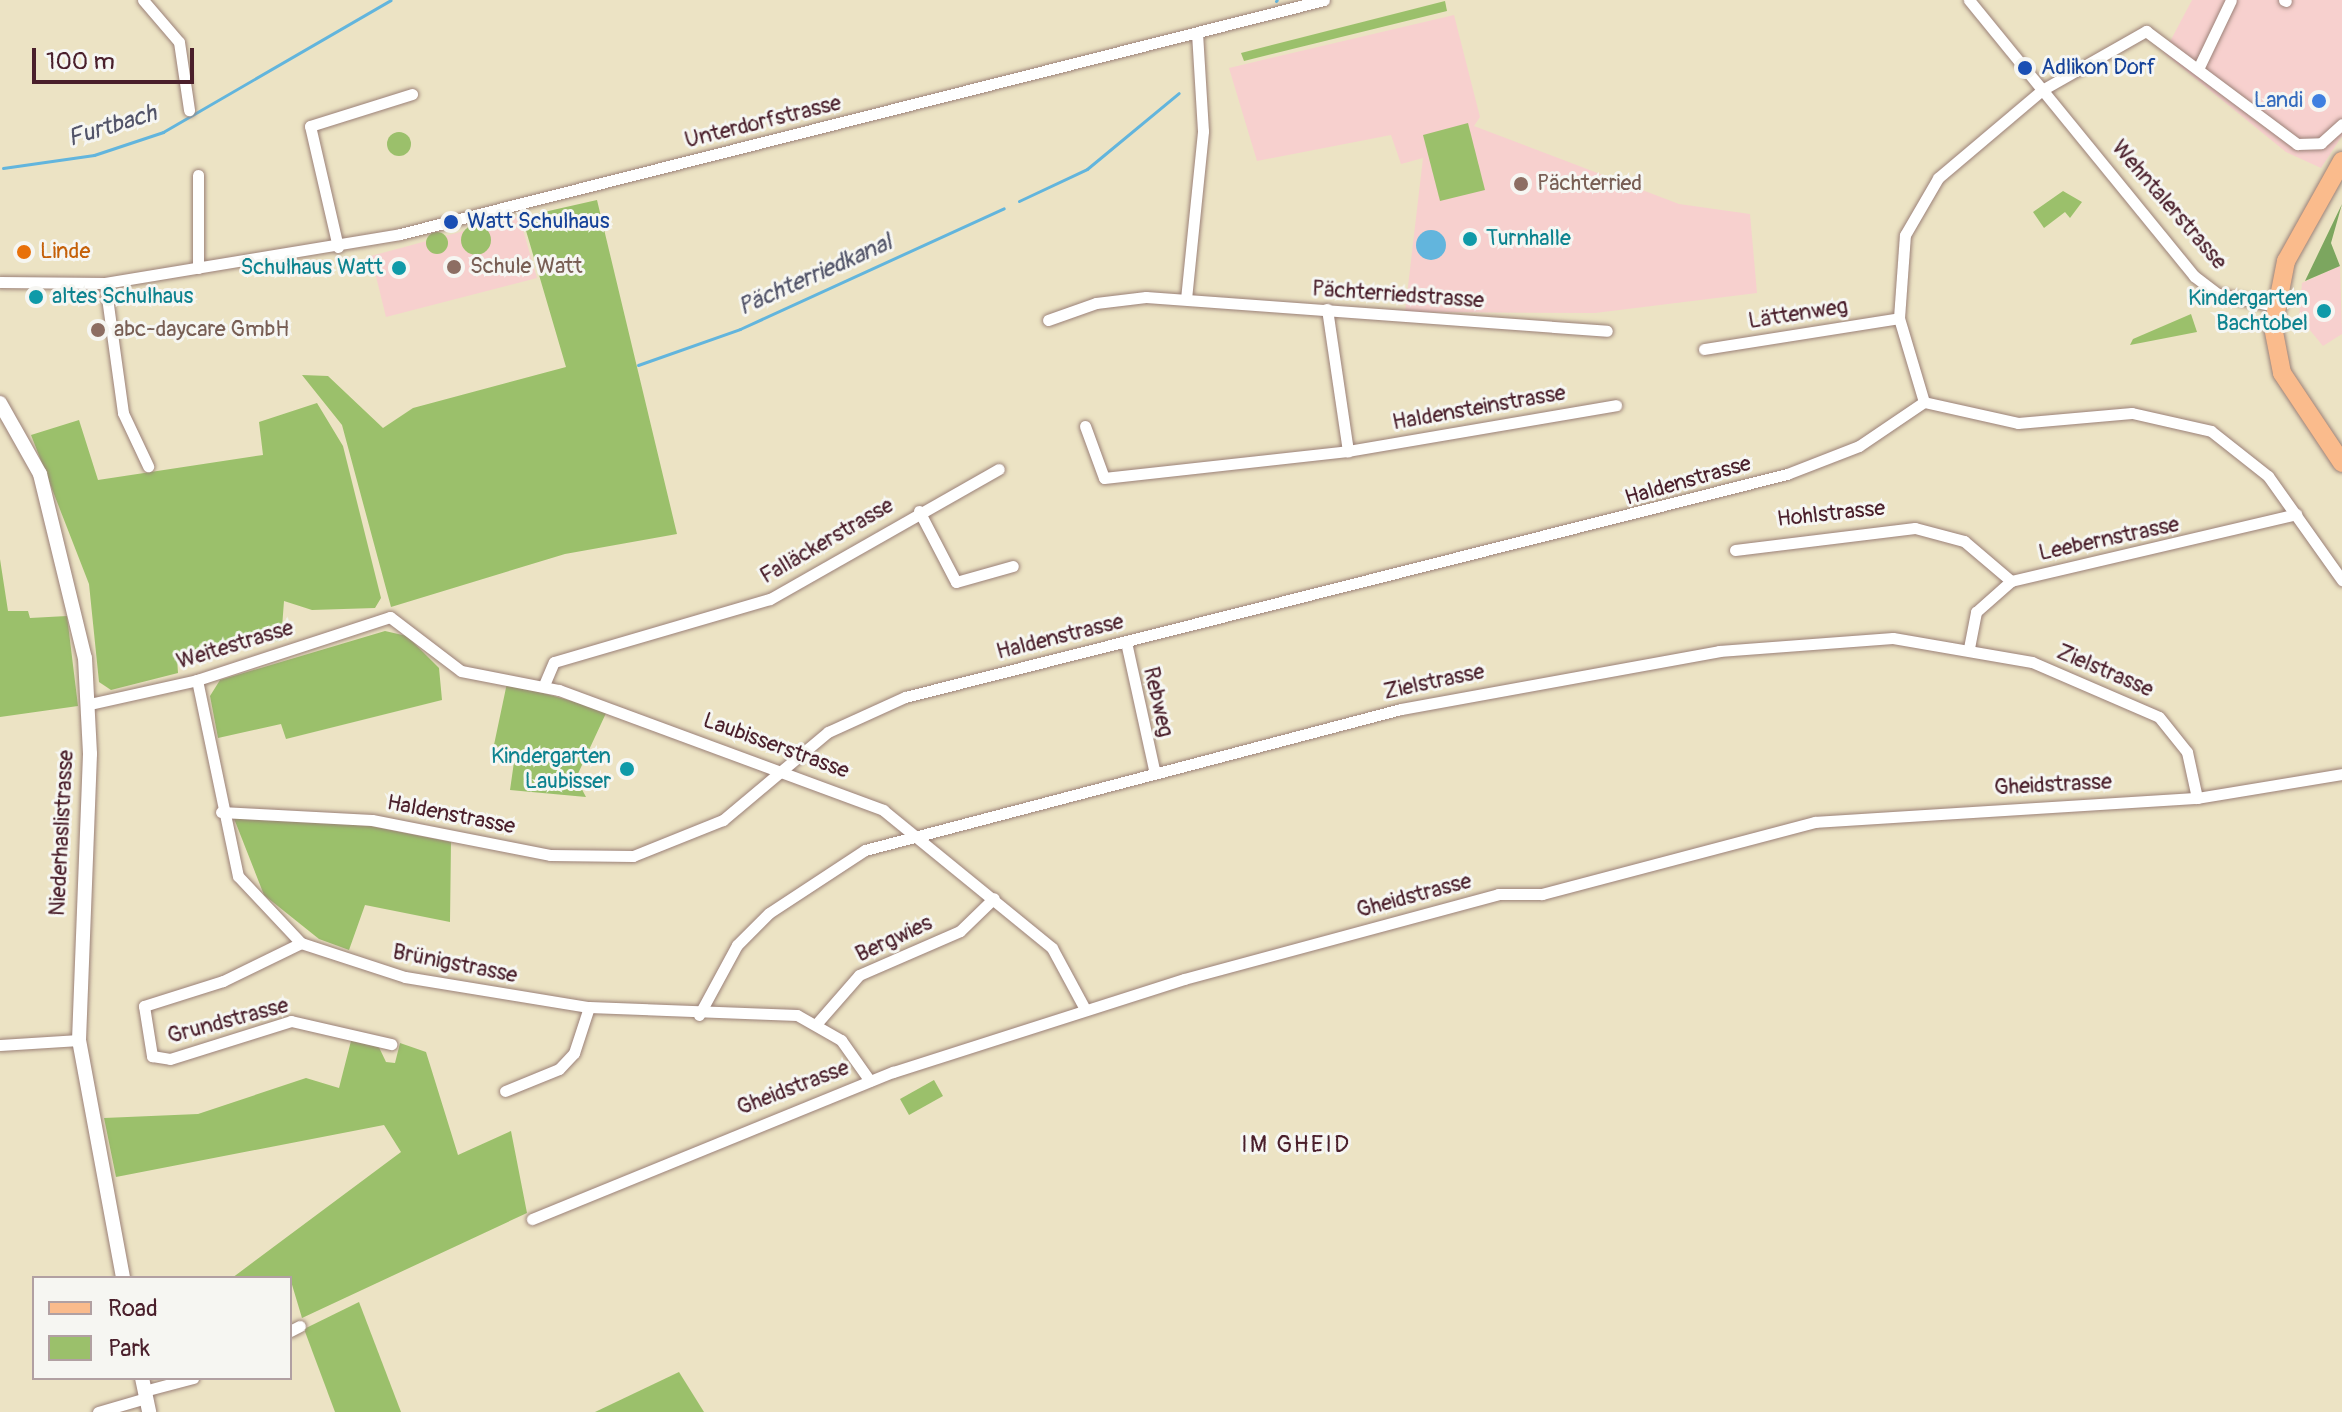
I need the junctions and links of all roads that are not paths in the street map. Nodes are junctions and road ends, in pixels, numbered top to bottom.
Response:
1 (143, 0) edge
2 (1324, 0) edge
3 (1969, 0) edge
4 (2231, 0) edge
5 (1197, 33) junction
6 (2198, 69) junction
7 (2042, 90) junction
8 (412, 94) dead end
9 (189, 110) dead end
10 (2342, 124) edge
11 (2342, 161) edge
12 (198, 175) dead end
13 (338, 247) junction
14 (198, 268) junction
15 (0, 282) edge
16 (105, 283) junction
17 (1186, 299) junction
18 (2275, 306) junction
19 (1327, 309) junction
20 (1899, 318) junction
21 (1048, 320) dead end
22 (1607, 331) dead end
23 (1704, 349) dead end
24 (1924, 402) junction
25 (0, 403) edge
26 (1616, 405) dead end
27 (1085, 426) dead end
28 (1348, 451) junction
29 (2342, 463) edge
30 (148, 466) dead end
31 (999, 469) dead end
32 (919, 511) junction
33 (2296, 514) junction
34 (1735, 550) dead end
35 (1013, 566) dead end
36 (2342, 580) edge
37 (2011, 581) junction
38 (390, 617) joint
39 (1126, 642) junction
40 (1969, 648) junction
41 (197, 680) junction
42 (544, 685) junction
43 (90, 704) junction
44 (784, 769) junction
45 (1154, 769) junction
46 (2342, 774) edge
47 (2197, 798) junction
48 (221, 812) junction
49 (918, 834) junction
50 (994, 898) junction
51 (301, 943) junction
52 (589, 1007) junction
53 (1085, 1009) junction
54 (699, 1015) junction
55 (818, 1022) junction
56 (79, 1040) junction
57 (391, 1044) dead end
58 (0, 1045) edge
59 (870, 1081) junction
60 (505, 1091) dead end
61 (532, 1219) dead end
62 (123, 1276) edge
63 (187, 1380) edge
64 (145, 1395) edge
65 (98, 1412) edge

1 - 9 street
2 - 5 street, Unterdorfstrasse
3 - 7 street, Wehntalerstrasse
4 - 6 street
5 - 13 street, Unterdorfstrasse
5 - 17 street
6 - 7 street
6 - 10 street
7 - 18 street, Wehntalerstrasse
7 - 20 street
8 - 13 street
11 - 18 main road
12 - 14 street
13 - 14 street, Unterdorfstrasse
14 - 16 street, Unterdorfstrasse
15 - 16 street, Unterdorfstrasse
16 - 30 street
17 - 19 street, Pächterriedstrasse
17 - 21 street, Pächterriedstrasse
18 - 29 main road
19 - 22 street, Pächterriedstrasse
19 - 28 street
20 - 23 street, Lättenweg
20 - 24 street
24 - 33 street
24 - 39 street, Haldenstrasse
25 - 43 street, Niederhaslistrasse
26 - 28 street, Haldensteinstrasse
27 - 28 street, Haldensteinstrasse
31 - 32 street, Falläckerstrasse
32 - 35 street
32 - 42 street, Falläckerstrasse
33 - 36 street
33 - 37 street, Leebernstrasse
34 - 37 street, Hohlstrasse
37 - 40 street, Leebernstrasse
38 - 41 street, Weitestrasse
38 - 42 street, Laubisserstrasse
39 - 44 street, Haldenstrasse
39 - 45 street, Rebweg
40 - 45 street, Zielstrasse
40 - 47 street, Zielstrasse
41 - 43 street, Weitestrasse
41 - 48 street, Brünigstrasse
42 - 44 street, Laubisserstrasse
43 - 56 street, Niederhaslistrasse
44 - 48 street, Haldenstrasse
44 - 49 street, Laubisserstrasse
45 - 49 street, Zielstrasse
46 - 47 street, Gheidstrasse
47 - 53 street, Gheidstrasse
48 - 51 street, Brünigstrasse
49 - 50 street, Laubisserstrasse
49 - 54 street, Zielstrasse
50 - 53 street, Laubisserstrasse
50 - 55 street, Bergwies
51 - 52 street, Brünigstrasse
51 - 57 street, Grundstrasse
52 - 54 street, Brünigstrasse
52 - 60 street
53 - 59 street, Gheidstrasse
54 - 55 street, Brünigstrasse
55 - 59 street
56 - 58 street
56 - 62 street, Niederhaslistrasse
59 - 61 street, Gheidstrasse
63 - 64 street
64 - 65 street

